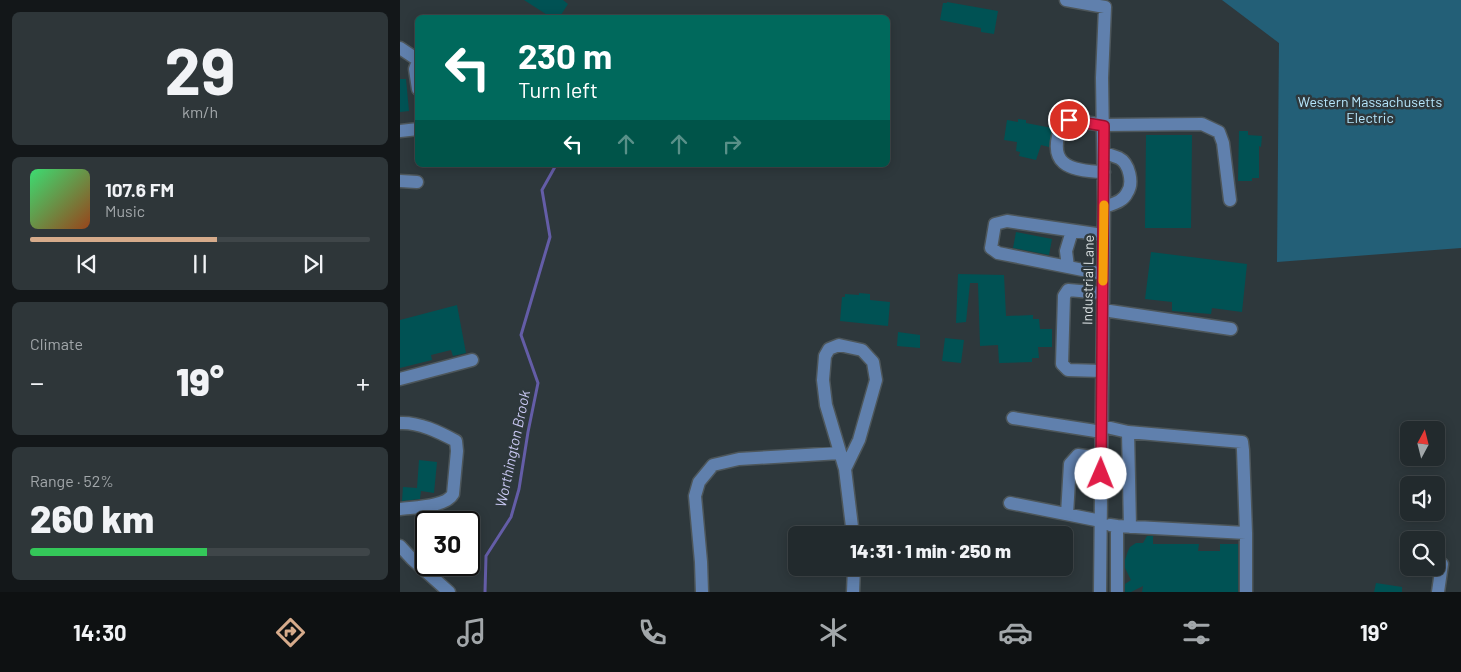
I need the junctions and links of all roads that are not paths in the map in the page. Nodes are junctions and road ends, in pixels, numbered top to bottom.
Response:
1 (1066, 0) edge
2 (400, 48) edge
3 (415, 58) edge
4 (1104, 126) junction
5 (415, 129) edge
6 (400, 131) edge
7 (1104, 153) junction
8 (1104, 172) junction
9 (400, 180) edge
10 (417, 182) dead end
11 (1230, 200) dead end
12 (1104, 207) junction
13 (1072, 231) junction
14 (1103, 235) junction
15 (1068, 267) junction
16 (1103, 274) junction
17 (1103, 293) junction
18 (1103, 310) junction
19 (1231, 329) dead end
20 (472, 360) dead end
21 (1102, 371) junction
22 (400, 379) edge
23 (1013, 418) dead end
24 (400, 423) edge
25 (1102, 429) junction
26 (1128, 432) junction
27 (840, 453) junction
28 (1102, 458) junction
29 (845, 469) junction
30 (1010, 503) dead end
31 (400, 509) edge
32 (1067, 514) junction
33 (1101, 523) junction
34 (852, 526) edge
35 (1123, 526) junction
36 (1246, 534) junction
37 (401, 548) edge
38 (854, 576) edge
39 (1440, 576) edge
40 (449, 592) edge
41 (702, 592) edge
42 (853, 592) edge
43 (1100, 592) edge
44 (1117, 592) edge
45 (1246, 592) edge
46 (1438, 592) edge

1 - 4 street, Industrial Lane
2 - 3 street
4 - 7 street, Industrial Lane
4 - 8 street
4 - 11 street
5 - 6 street
7 - 8 street, Industrial Lane
7 - 12 street
8 - 12 street, Industrial Lane
9 - 10 street
12 - 14 street, Industrial Lane
13 - 14 street
13 - 15 street
13 - 15 street
14 - 16 street, Industrial Lane
15 - 16 street
16 - 17 street, Industrial Lane
17 - 18 street, Industrial Lane
17 - 21 street
18 - 19 street
18 - 21 street, Industrial Lane
20 - 22 street
21 - 25 street, Industrial Lane
23 - 25 street
24 - 31 street
25 - 26 street
25 - 28 street, Industrial Lane
26 - 35 street
26 - 36 street
27 - 29 street
27 - 29 street
27 - 41 street
28 - 32 street
28 - 33 street, Industrial Lane
29 - 34 street
30 - 32 street
32 - 33 street
33 - 35 street
33 - 43 street, Industrial Lane
35 - 36 street
35 - 44 street
36 - 45 street
37 - 40 street
38 - 42 street
39 - 46 street

